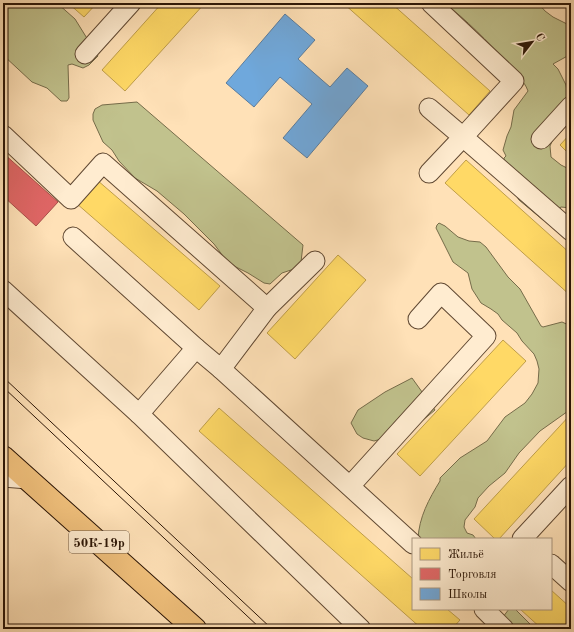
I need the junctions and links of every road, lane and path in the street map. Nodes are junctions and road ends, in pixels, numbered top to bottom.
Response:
1 (131, 3) edge
2 (431, 3) edge
3 (85, 54) dead end
4 (571, 106) edge
5 (429, 108) dead end
6 (3, 136) edge
7 (463, 137) junction
8 (541, 139) dead end
9 (429, 173) dead end
10 (571, 231) edge
11 (73, 237) dead end
12 (315, 261) dead end
13 (3, 290) edge
14 (267, 308) junction
15 (418, 319) dead end
16 (196, 348) junction
17 (221, 369) junction
18 (139, 414) junction
19 (3, 456) edge
20 (3, 478) edge
21 (28, 479) junction
22 (350, 486) junction
23 (571, 486) edge
24 (524, 538) edge
25 (412, 543) edge
26 (552, 565) edge
27 (571, 582) edge
28 (485, 610) edge
29 (195, 629) edge
30 (361, 629) edge
31 (504, 629) edge

1 - 3 lane
2 - 7 lane
4 - 8 lane
5 - 7 lane
6 - 14 lane
7 - 9 lane
7 - 10 lane
11 - 16 lane
12 - 14 lane
13 - 18 lane
14 - 17 lane
15 - 22 lane
16 - 17 lane
16 - 18 lane
17 - 22 lane
18 - 30 lane
19 - 21 main road, 50К-19р
20 - 21 lane
21 - 29 main road, 50К-19р
22 - 25 lane
23 - 24 lane
26 - 27 lane
28 - 31 lane

